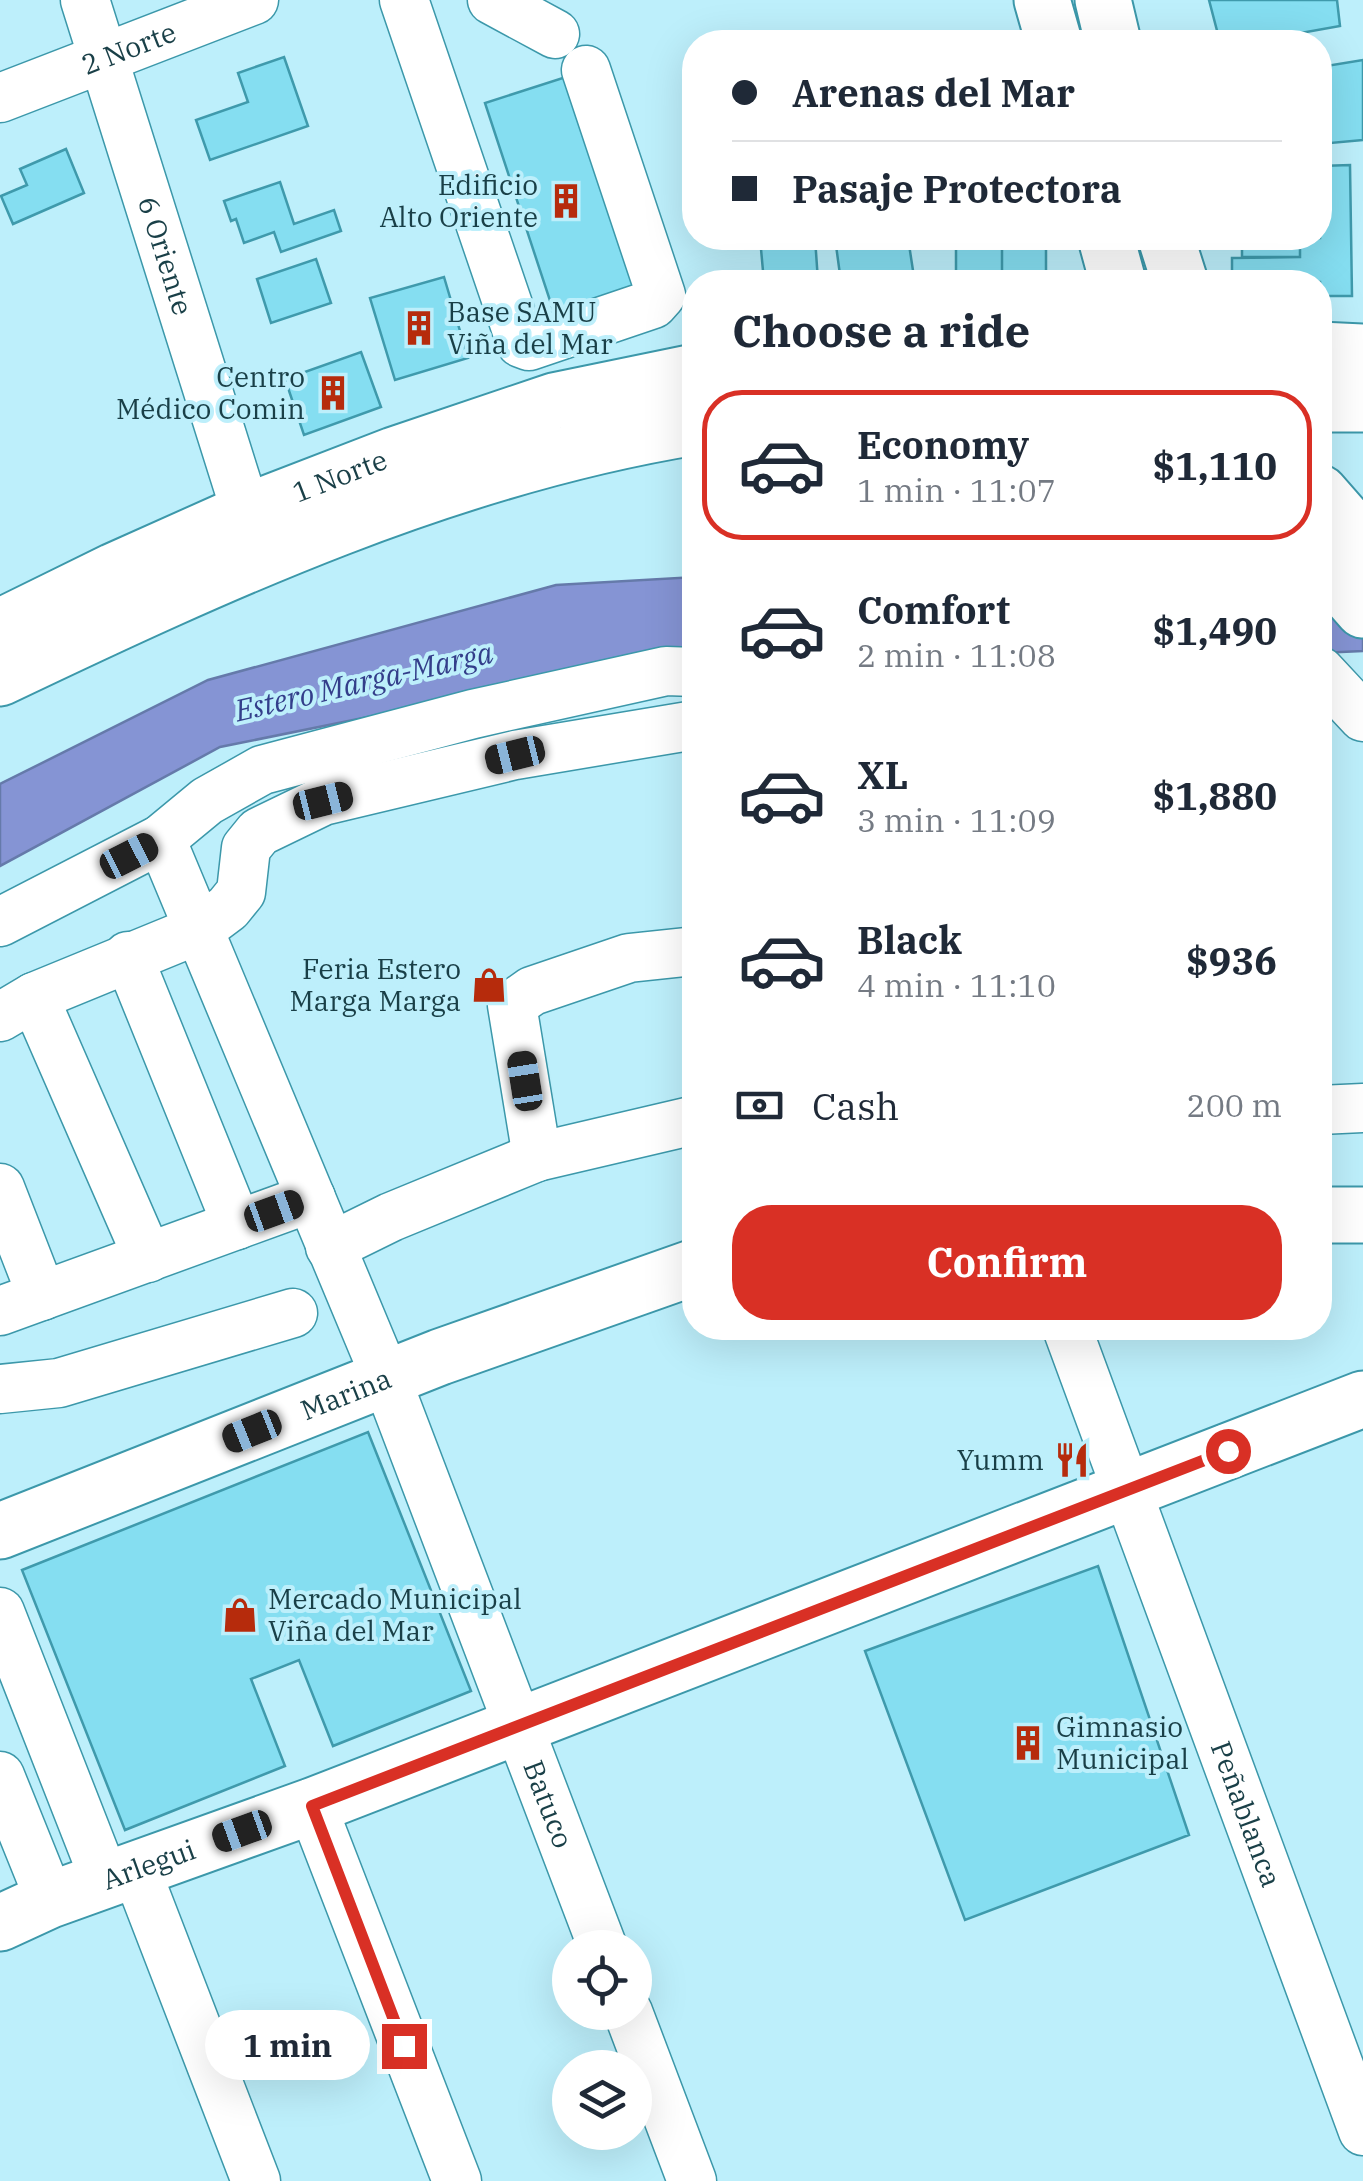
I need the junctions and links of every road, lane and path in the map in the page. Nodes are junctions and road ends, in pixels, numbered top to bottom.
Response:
1 (85, 0) edge
2 (254, 0) edge
3 (404, 0) edge
4 (492, 0) edge
5 (1042, 0) edge
6 (1103, 0) edge
7 (1051, 30) edge
8 (1110, 30) edge
9 (555, 34) dead end
10 (103, 58) junction
11 (586, 70) dead end
12 (0, 98) edge
13 (1332, 351) edge
14 (1363, 352) edge
15 (682, 375) edge
16 (1332, 404) edge
17 (1363, 404) edge
18 (682, 429) edge
19 (1332, 507) edge
20 (246, 512) junction
21 (1363, 542) edge
22 (1332, 575) edge
23 (1363, 610) edge
24 (0, 627) edge
25 (1363, 663) edge
26 (1332, 667) edge
27 (682, 672) edge
28 (0, 678) edge
29 (1332, 681) edge
30 (1332, 716) edge
31 (1363, 716) edge
32 (682, 727) edge
33 (161, 839) junction
34 (0, 922) edge
35 (200, 929) junction
36 (682, 952) edge
37 (128, 956) junction
38 (17, 1007) edge
39 (1363, 1108) edge
40 (1332, 1109) edge
41 (682, 1123) edge
42 (538, 1157) junction
43 (0, 1188) edge
44 (311, 1198) junction
45 (1332, 1215) edge
46 (1363, 1215) edge
47 (238, 1225) junction
48 (330, 1247) junction
49 (148, 1258) junction
50 (682, 1271) edge
51 (21, 1304) edge
52 (293, 1313) dead end
53 (1071, 1340) edge
54 (386, 1378) junction
55 (0, 1389) edge
56 (1363, 1399) edge
57 (1127, 1490) junction
58 (0, 1531) edge
59 (0, 1612) edge
60 (519, 1726) junction
61 (0, 1776) edge
62 (312, 1806) junction
63 (120, 1875) junction
64 (50, 1900) junction
65 (0, 1923) edge
66 (596, 1930) edge
67 (635, 2030) edge
68 (1363, 2131) edge
69 (256, 2181) edge
70 (456, 2181) edge
71 (692, 2181) edge

1 - 10 street, 6 Oriente
2 - 10 street, 2 Norte
3 - 11 street
4 - 9 street
5 - 7 main road
6 - 8 main road
10 - 12 street, 2 Norte
10 - 20 street, 6 Oriente
13 - 14 main road
15 - 20 main road, 1 Norte
16 - 17 main road
18 - 28 main road, 1 Norte
19 - 21 main road
20 - 24 main road, 1 Norte
22 - 23 main road
25 - 26 street
27 - 33 street
29 - 31 street
30 - 31 street
32 - 35 street
33 - 34 street
33 - 35 street, Batuco
35 - 37 street
35 - 44 street, Batuco
36 - 42 street
37 - 38 street
37 - 47 street
38 - 49 street
39 - 40 street
41 - 42 street
42 - 48 street
43 - 51 street
44 - 47 street
44 - 48 street, Batuco
45 - 46 main road
47 - 49 street
48 - 54 street, Batuco
49 - 51 street
50 - 54 main road, Marina
52 - 55 street
53 - 57 street, Peñablanca
54 - 58 main road, Marina
54 - 60 street, Batuco
56 - 57 main road, Arlegui
57 - 60 main road, Arlegui
57 - 68 street, Peñablanca
59 - 63 street
60 - 62 main road, Arlegui
60 - 66 street, Batuco
61 - 64 street
62 - 63 main road, Arlegui
62 - 70 street
63 - 64 main road, Arlegui
63 - 69 street
64 - 65 main road, Arlegui
67 - 71 street

